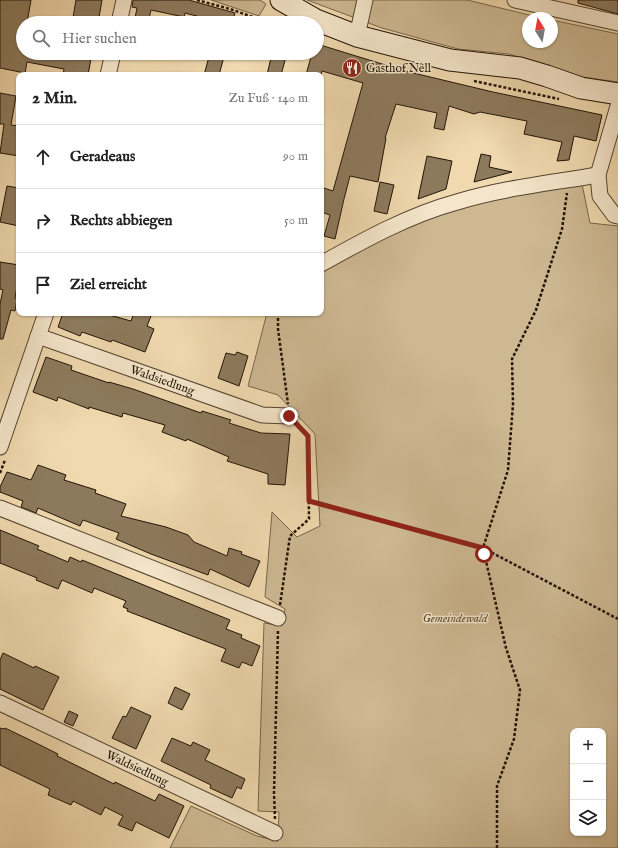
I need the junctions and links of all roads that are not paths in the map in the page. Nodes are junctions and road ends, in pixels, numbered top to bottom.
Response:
1 (124, 0) edge
2 (280, 0) edge
3 (365, 0) edge
4 (516, 0) edge
5 (121, 16) edge
6 (309, 16) edge
7 (324, 23) edge
8 (618, 23) edge
9 (357, 36) junction
10 (111, 60) edge
11 (109, 72) edge
12 (618, 94) edge
13 (618, 106) edge
14 (598, 176) junction
15 (618, 216) edge
16 (324, 262) edge
17 (45, 316) edge
18 (38, 336) junction
19 (289, 416) road end
20 (0, 447) edge
21 (0, 508) edge
22 (278, 618) road end
23 (0, 702) edge
24 (275, 833) road end

1 - 5 street
2 - 6 main road
3 - 9 street
4 - 8 street
7 - 9 main road
9 - 12 main road
10 - 11 street
13 - 14 street
14 - 15 street
14 - 16 street
17 - 18 street
18 - 19 street, Waldsiedlung
18 - 20 street
21 - 22 street
23 - 24 street, Waldsiedlung

